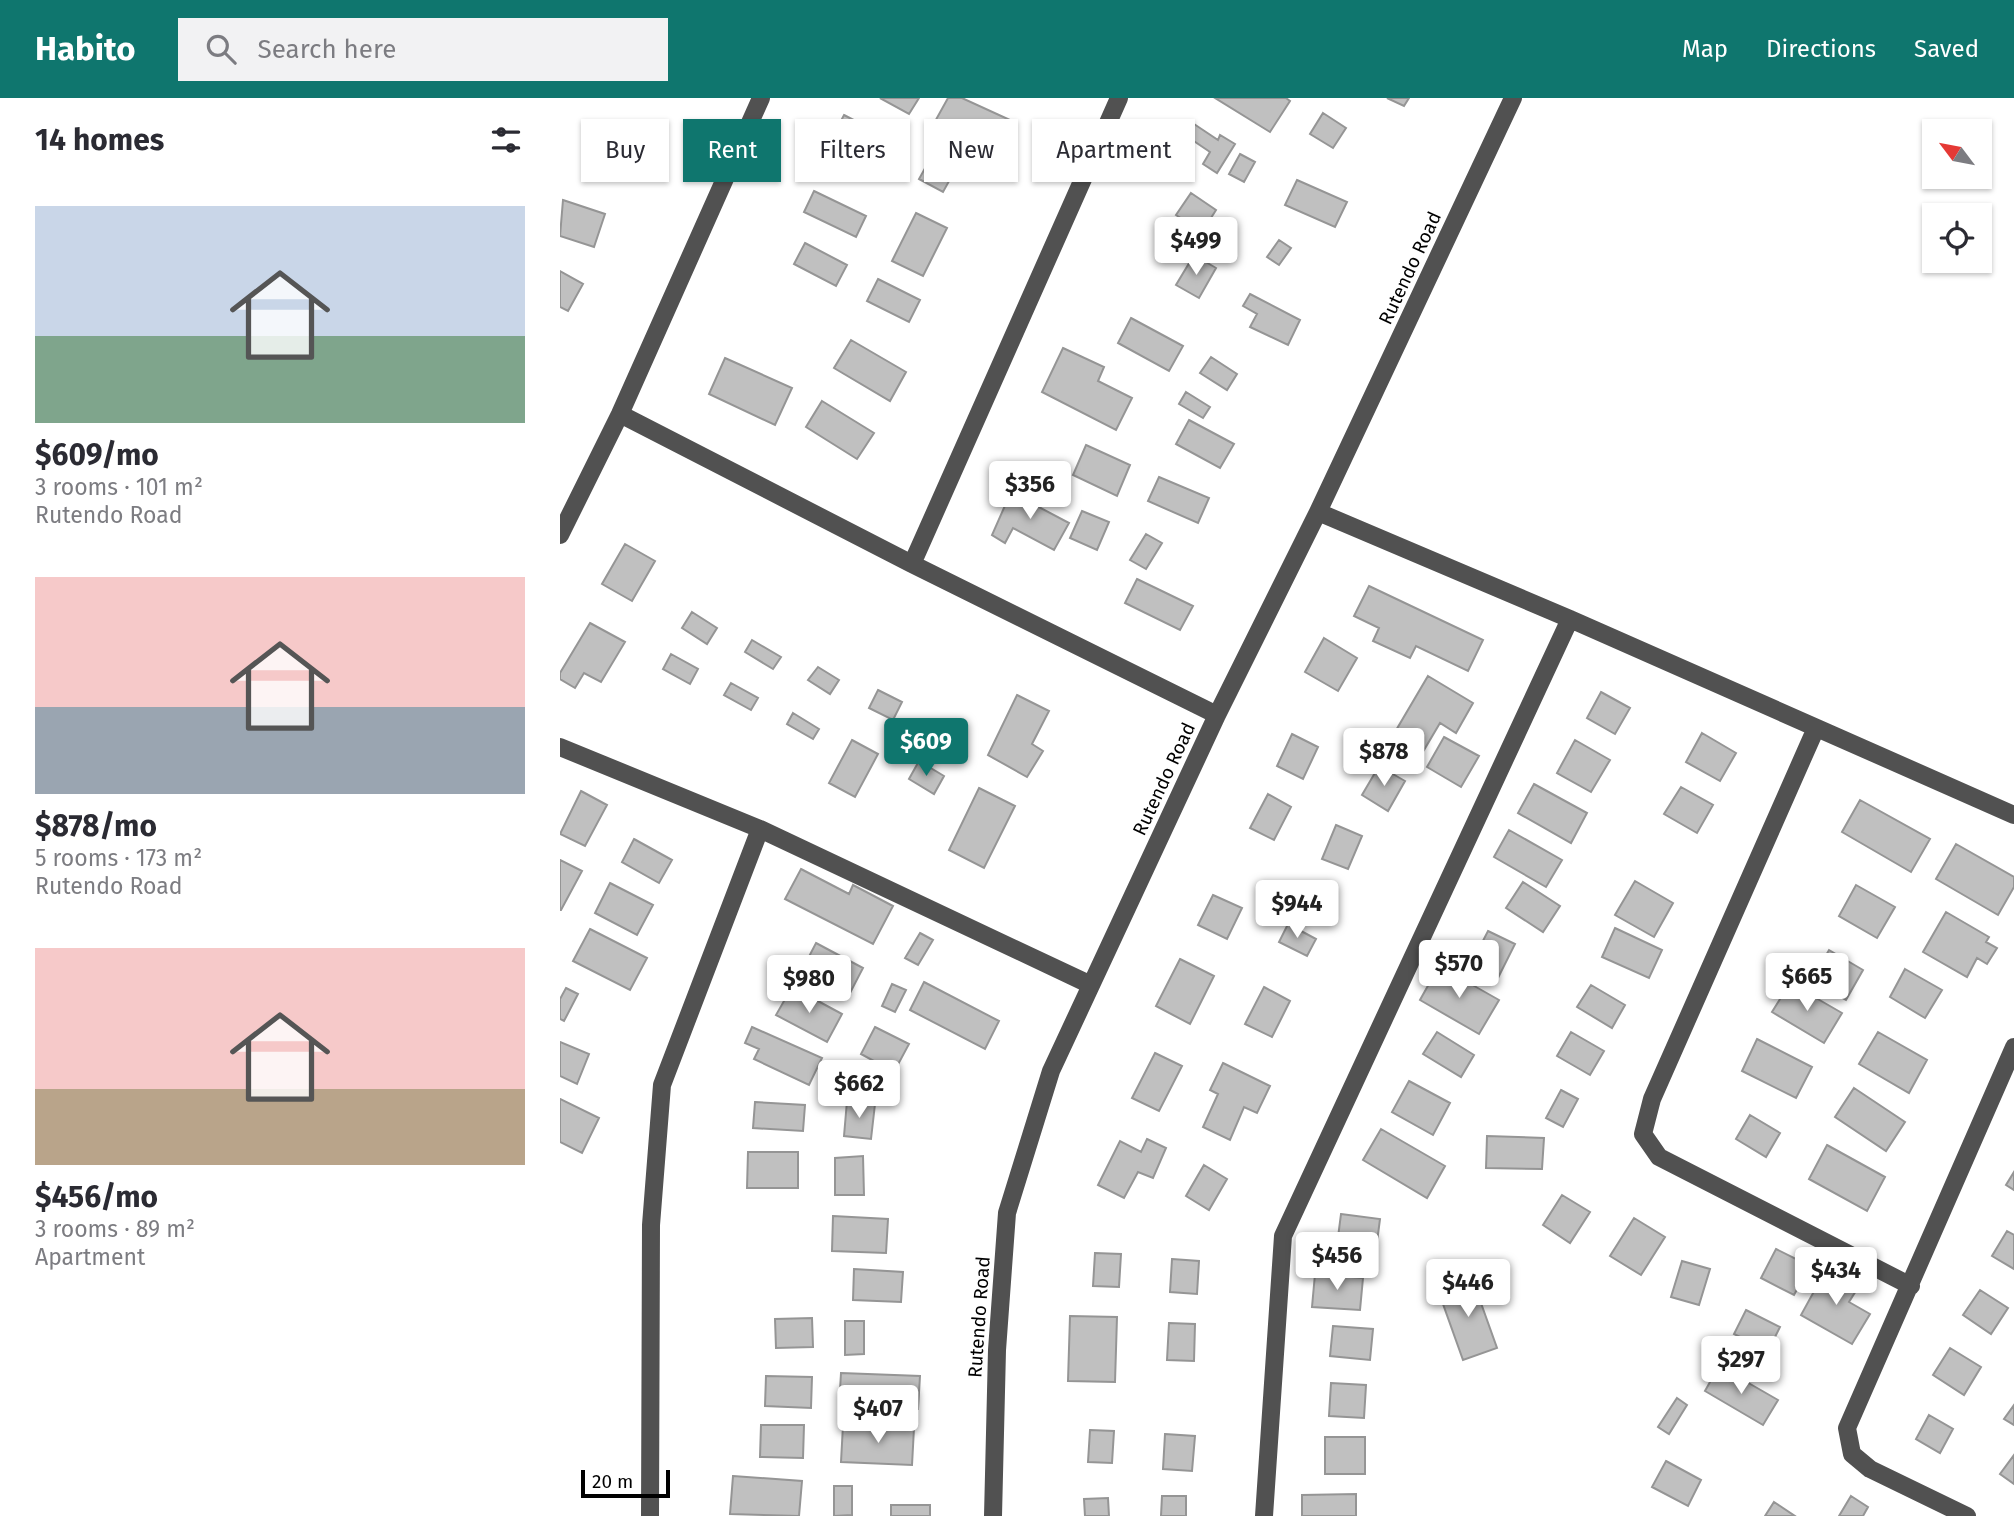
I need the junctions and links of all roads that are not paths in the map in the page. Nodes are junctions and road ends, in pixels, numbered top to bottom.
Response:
1 (761, 98) edge
2 (1119, 98) edge
3 (1513, 98) edge
4 (620, 414) junction
5 (565, 510) edge
6 (1318, 513) junction
7 (560, 535) edge
8 (912, 564) junction
9 (1570, 619) junction
10 (1217, 715) junction
11 (1815, 727) junction
12 (560, 747) edge
13 (2014, 815) edge
14 (760, 829) junction
15 (1091, 985) junction
16 (2014, 1047) edge
17 (1911, 1286) junction
18 (650, 1516) edge
19 (993, 1516) edge
20 (1264, 1516) edge
21 (1967, 1516) edge

1 - 4 street
2 - 8 street
3 - 6 street, Rutendo Road
4 - 5 street
4 - 8 street
5 - 7 street
6 - 9 street
6 - 10 street, Rutendo Road
8 - 10 street
9 - 11 street
9 - 20 street
10 - 15 street, Rutendo Road
11 - 13 street
11 - 17 street
12 - 14 street
14 - 15 street
14 - 18 street
15 - 19 street, Rutendo Road
16 - 17 street
17 - 21 street

